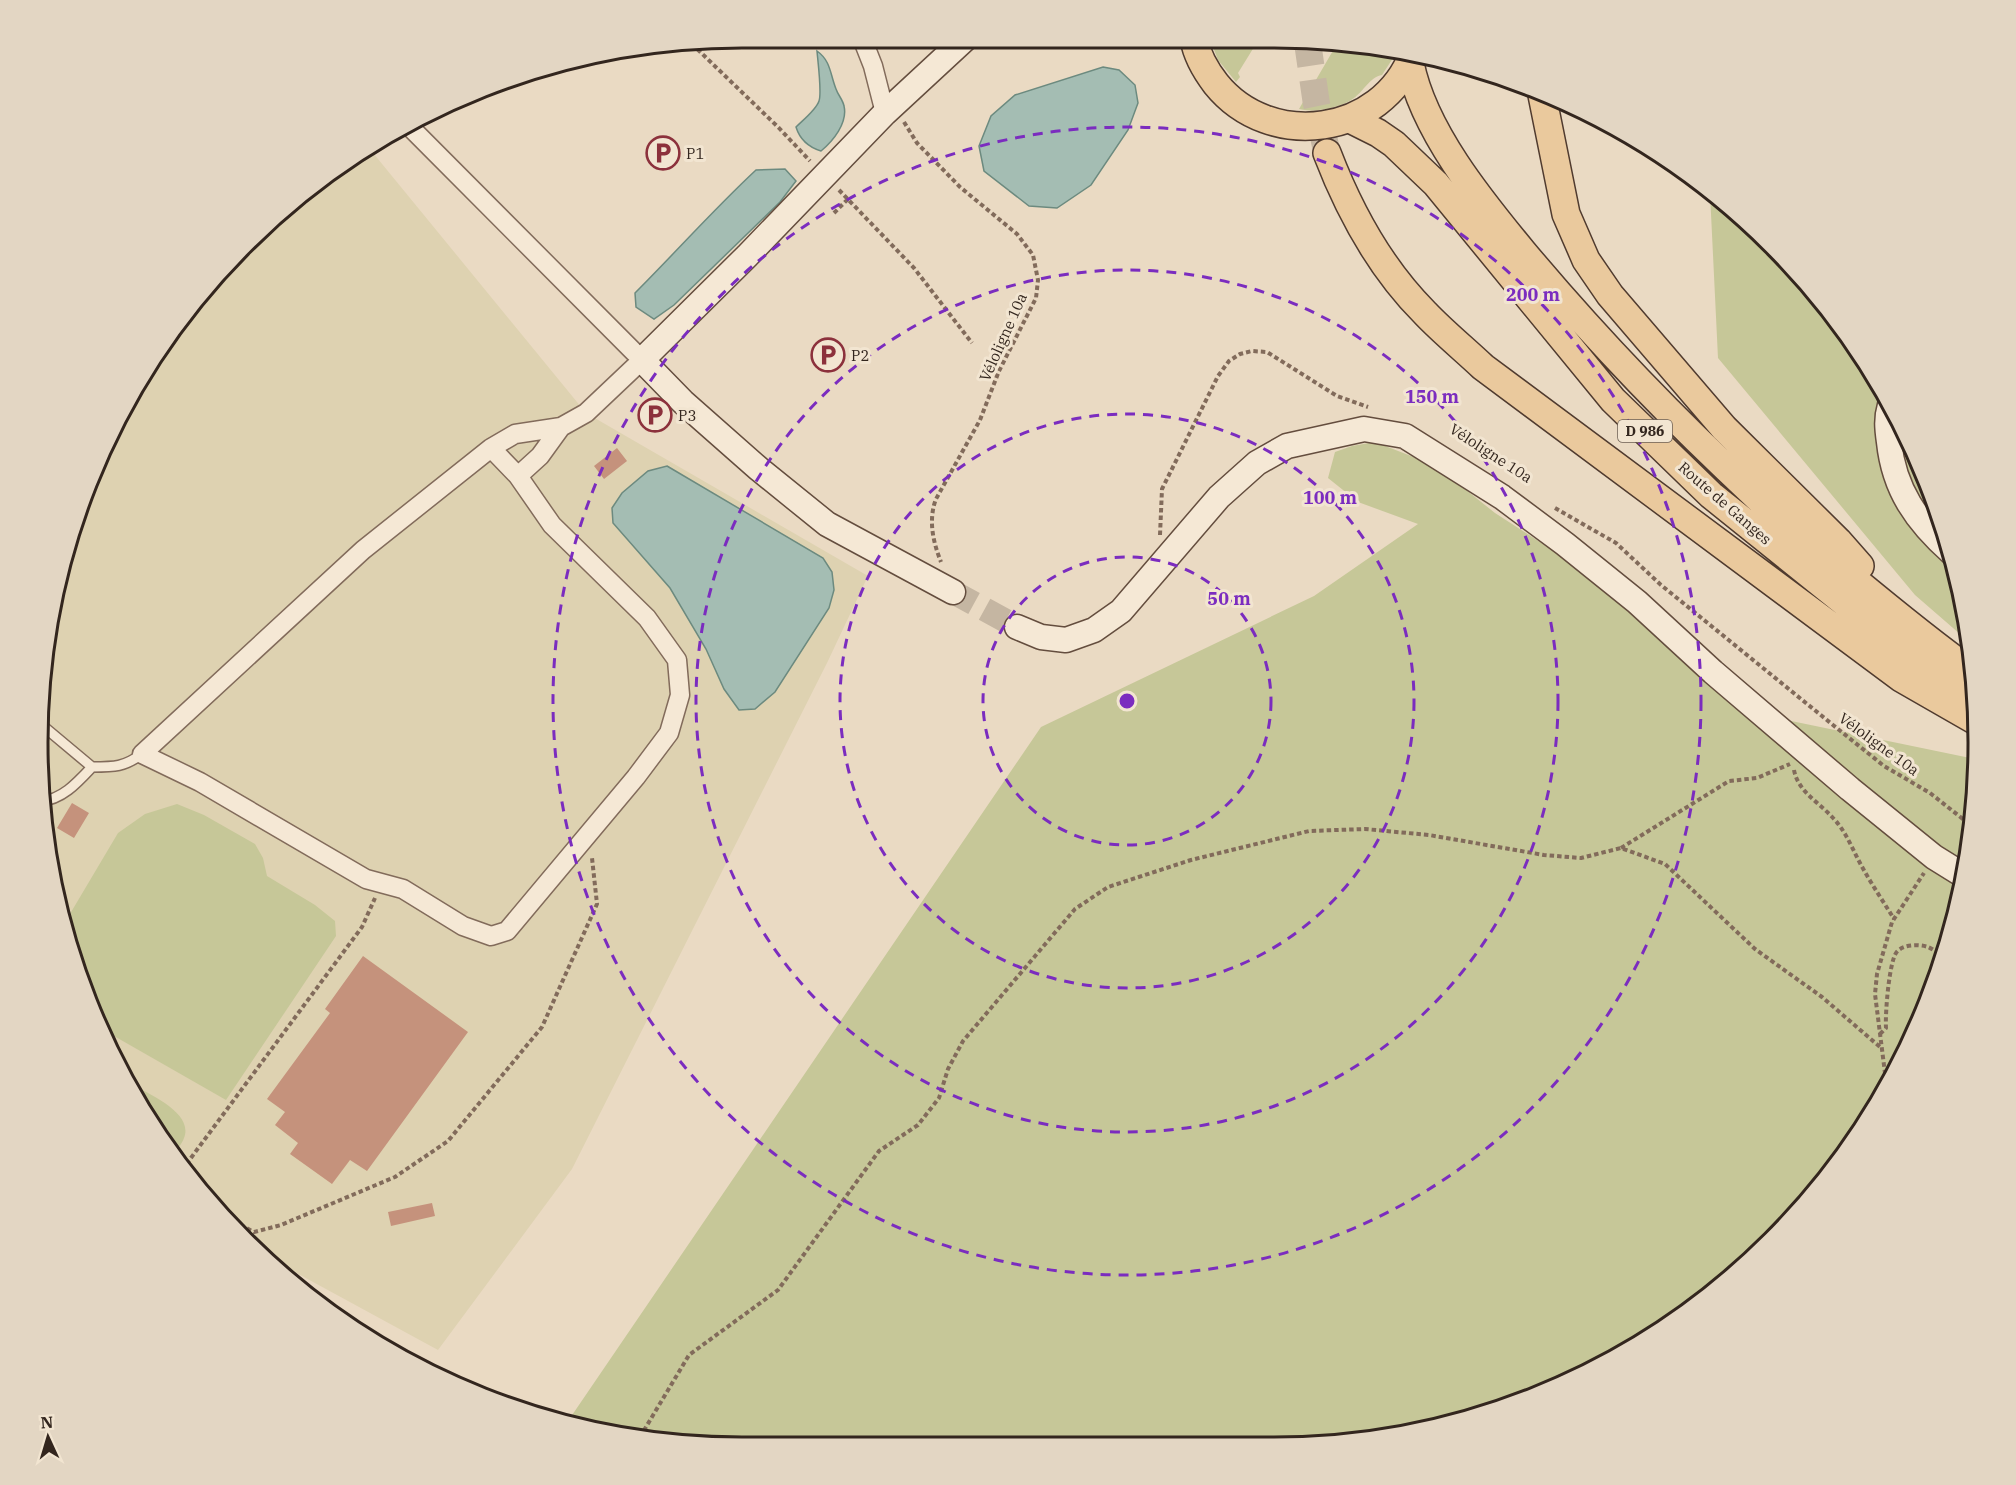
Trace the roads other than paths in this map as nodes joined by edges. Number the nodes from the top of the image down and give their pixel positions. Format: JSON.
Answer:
{"nodes":[{"id":1,"x":866,"y":48,"type":"edge"},
{"id":2,"x":955,"y":48,"type":"edge"},
{"id":3,"x":1196,"y":48,"type":"edge"},
{"id":4,"x":1410,"y":61,"type":"edge"},
{"id":5,"x":1411,"y":62,"type":"edge"},
{"id":6,"x":1544,"y":103,"type":"edge"},
{"id":7,"x":890,"y":109,"type":"junction"},
{"id":8,"x":1350,"y":119,"type":"junction"},
{"id":9,"x":414,"y":131,"type":"edge"},
{"id":10,"x":1327,"y":153,"type":"tunnel mouth"},
{"id":11,"x":642,"y":360,"type":"junction"},
{"id":12,"x":1887,"y":417,"type":"edge"},
{"id":13,"x":561,"y":427,"type":"junction"},
{"id":14,"x":491,"y":448,"type":"junction"},
{"id":15,"x":518,"y":476,"type":"junction"},
{"id":16,"x":1937,"y":538,"type":"edge"},
{"id":17,"x":953,"y":592,"type":"tunnel mouth"},
{"id":18,"x":1017,"y":627,"type":"tunnel mouth"},
{"id":19,"x":1920,"y":635,"type":"junction"},
{"id":20,"x":1964,"y":666,"type":"edge"},
{"id":21,"x":1967,"y":700,"type":"edge"},
{"id":22,"x":1967,"y":717,"type":"edge"},
{"id":23,"x":48,"y":730,"type":"edge"},
{"id":24,"x":142,"y":754,"type":"junction"},
{"id":25,"x":92,"y":767,"type":"junction"},
{"id":26,"x":50,"y":801,"type":"edge"},
{"id":27,"x":1956,"y":871,"type":"edge"}],
"edges":[{"from":1,"to":7,"type":"street"},
{"from":2,"to":7,"type":"street"},
{"from":3,"to":8,"type":"main road"},
{"from":4,"to":8,"type":"main road"},
{"from":5,"to":19,"type":"main road","name":"Route de Ganges","number":"D 986"},
{"from":6,"to":19,"type":"main road"},
{"from":7,"to":11,"type":"street"},
{"from":8,"to":21,"type":"main road","name":"Route de Ganges","number":"D 986"},
{"from":9,"to":11,"type":"street"},
{"from":10,"to":22,"type":"main road"},
{"from":11,"to":13,"type":"street"},
{"from":11,"to":17,"type":"street"},
{"from":12,"to":16,"type":"street"},
{"from":13,"to":14,"type":"street"},
{"from":13,"to":15,"type":"street"},
{"from":14,"to":15,"type":"street"},
{"from":14,"to":24,"type":"street"},
{"from":15,"to":24,"type":"street"},
{"from":18,"to":27,"type":"street"},
{"from":19,"to":20,"type":"main road","name":"Route de Ganges","number":"D 986"},
{"from":23,"to":25,"type":"lane"},
{"from":24,"to":25,"type":"lane"},
{"from":25,"to":26,"type":"lane"}]}
